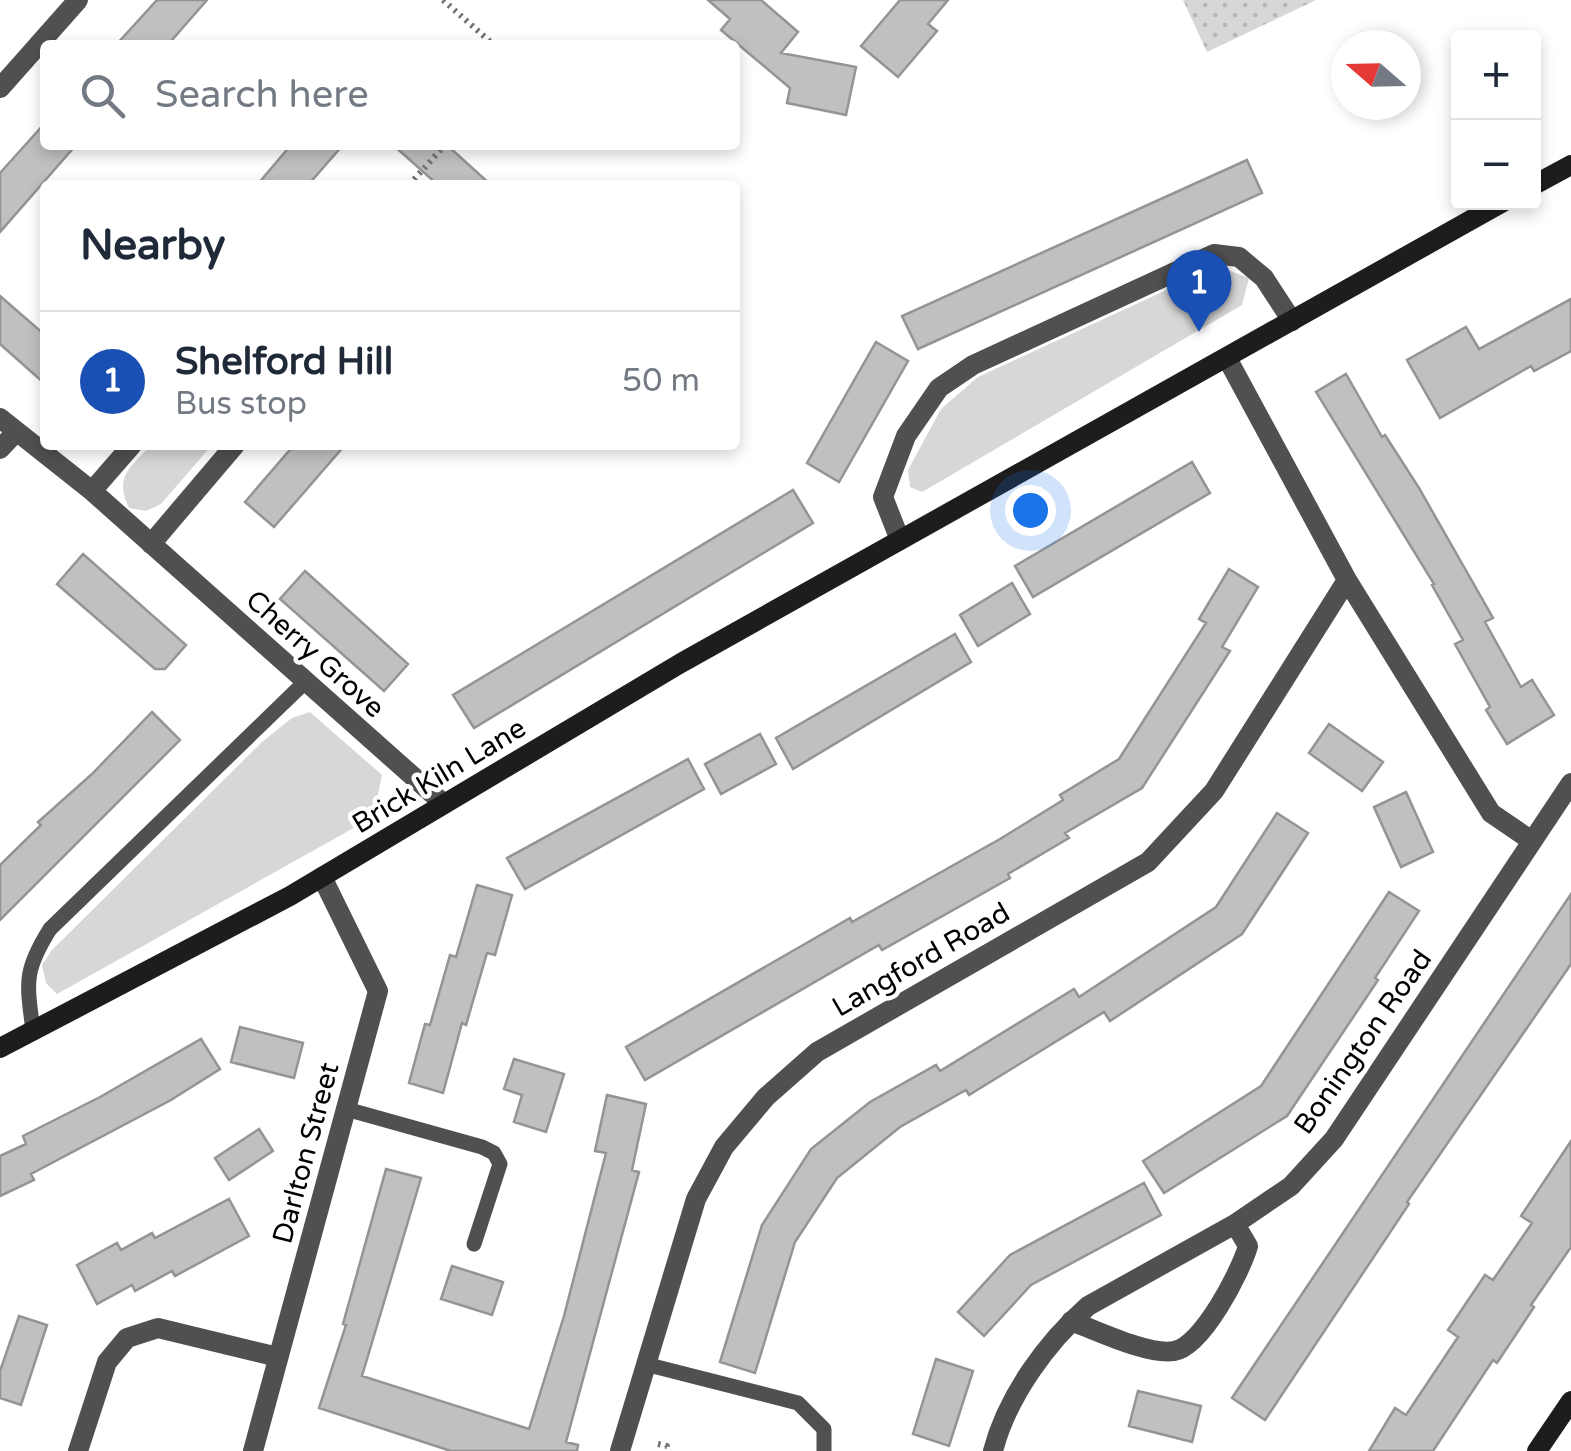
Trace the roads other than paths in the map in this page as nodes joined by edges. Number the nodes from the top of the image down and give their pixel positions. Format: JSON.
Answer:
{"nodes":[{"id":1,"x":78,"y":0,"type":"edge"},
{"id":2,"x":43,"y":40,"type":"edge"},
{"id":3,"x":40,"y":43,"type":"edge"},
{"id":4,"x":0,"y":88,"type":"edge"},
{"id":5,"x":1571,"y":165,"type":"edge"},
{"id":6,"x":1541,"y":182,"type":"edge"},
{"id":7,"x":1489,"y":210,"type":"edge"},
{"id":8,"x":1292,"y":320,"type":"junction"},
{"id":9,"x":1227,"y":358,"type":"junction"},
{"id":10,"x":8,"y":425,"type":"edge"},
{"id":11,"x":0,"y":448,"type":"edge"},
{"id":12,"x":128,"y":450,"type":"edge"},
{"id":13,"x":231,"y":450,"type":"edge"},
{"id":14,"x":92,"y":491,"type":"junction"},
{"id":15,"x":900,"y":540,"type":"junction"},
{"id":16,"x":151,"y":544,"type":"junction"},
{"id":17,"x":1347,"y":580,"type":"junction"},
{"id":18,"x":305,"y":682,"type":"junction"},
{"id":19,"x":1571,"y":783,"type":"edge"},
{"id":20,"x":444,"y":804,"type":"junction"},
{"id":21,"x":1532,"y":840,"type":"junction"},
{"id":22,"x":322,"y":878,"type":"junction"},
{"id":23,"x":33,"y":1031,"type":"junction"},
{"id":24,"x":0,"y":1048,"type":"edge"},
{"id":25,"x":346,"y":1110,"type":"junction"},
{"id":26,"x":1235,"y":1224,"type":"junction"},
{"id":27,"x":474,"y":1244,"type":"dead end"},
{"id":28,"x":1071,"y":1321,"type":"junction"},
{"id":29,"x":278,"y":1358,"type":"junction"},
{"id":30,"x":646,"y":1364,"type":"junction"},
{"id":31,"x":1571,"y":1401,"type":"edge"},
{"id":32,"x":78,"y":1451,"type":"edge"},
{"id":33,"x":253,"y":1451,"type":"edge"},
{"id":34,"x":620,"y":1451,"type":"edge"},
{"id":35,"x":824,"y":1451,"type":"edge"},
{"id":36,"x":993,"y":1451,"type":"edge"},
{"id":37,"x":1537,"y":1451,"type":"edge"}],
"edges":[{"from":1,"to":2,"type":"street"},
{"from":3,"to":4,"type":"street"},
{"from":5,"to":6,"type":"street"},
{"from":7,"to":8,"type":"street","name":"Brick Kiln Lane"},
{"from":8,"to":9,"type":"street","name":"Brick Kiln Lane"},
{"from":8,"to":15,"type":"street"},
{"from":9,"to":15,"type":"street","name":"Brick Kiln Lane"},
{"from":9,"to":17,"type":"street"},
{"from":10,"to":11,"type":"street"},
{"from":10,"to":14,"type":"street","name":"Cherry Grove"},
{"from":12,"to":14,"type":"street"},
{"from":13,"to":16,"type":"street"},
{"from":14,"to":16,"type":"street","name":"Cherry Grove"},
{"from":15,"to":20,"type":"street","name":"Brick Kiln Lane"},
{"from":16,"to":18,"type":"street","name":"Cherry Grove"},
{"from":17,"to":21,"type":"street"},
{"from":17,"to":30,"type":"street","name":"Langford Road"},
{"from":18,"to":20,"type":"street","name":"Cherry Grove"},
{"from":18,"to":23,"type":"lane"},
{"from":19,"to":21,"type":"street","name":"Bonington Road"},
{"from":20,"to":22,"type":"street","name":"Brick Kiln Lane"},
{"from":21,"to":26,"type":"street","name":"Bonington Road"},
{"from":22,"to":23,"type":"street","name":"Brick Kiln Lane"},
{"from":22,"to":25,"type":"street","name":"Darlton Street"},
{"from":23,"to":24,"type":"street","name":"Brick Kiln Lane"},
{"from":25,"to":27,"type":"lane"},
{"from":25,"to":29,"type":"street","name":"Darlton Street"},
{"from":26,"to":28,"type":"street","name":"Bonington Road"},
{"from":26,"to":28,"type":"street"},
{"from":28,"to":36,"type":"street","name":"Bonington Road"},
{"from":29,"to":32,"type":"street"},
{"from":29,"to":33,"type":"street","name":"Darlton Street"},
{"from":30,"to":34,"type":"street","name":"Langford Road"},
{"from":30,"to":35,"type":"lane"},
{"from":31,"to":37,"type":"street"}]}
